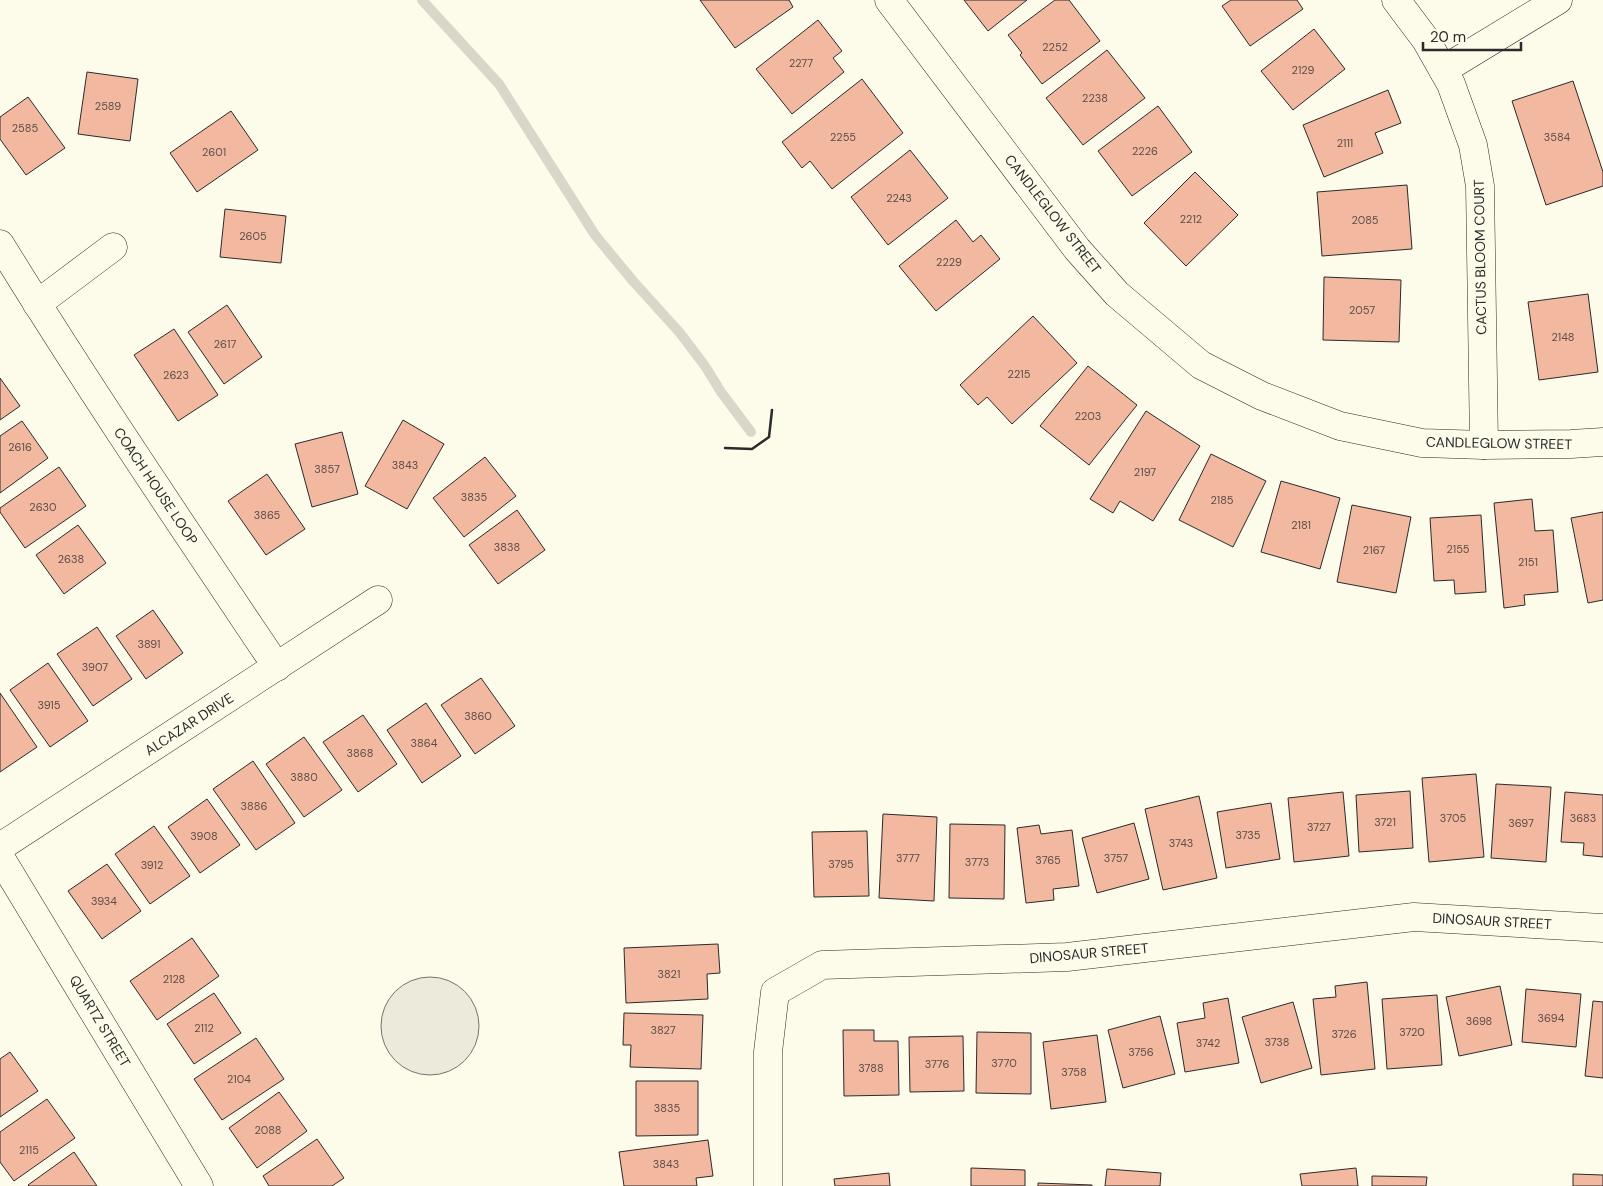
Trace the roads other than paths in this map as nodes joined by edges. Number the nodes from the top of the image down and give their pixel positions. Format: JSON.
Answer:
{"nodes":[{"id":1,"x":890,"y":0,"type":"edge"},
{"id":2,"x":1396,"y":0,"type":"edge"},
{"id":3,"x":1558,"y":0,"type":"edge"},
{"id":4,"x":1443,"y":70,"type":"junction"},
{"id":5,"x":0,"y":244,"type":"edge"},
{"id":6,"x":113,"y":248,"type":"dead end"},
{"id":7,"x":37,"y":304,"type":"junction"},
{"id":8,"x":1603,"y":442,"type":"edge"},
{"id":9,"x":1484,"y":445,"type":"junction"},
{"id":10,"x":378,"y":600,"type":"dead end"},
{"id":11,"x":276,"y":667,"type":"junction"},
{"id":12,"x":0,"y":847,"type":"edge"},
{"id":13,"x":0,"y":856,"type":"edge"},
{"id":14,"x":1603,"y":928,"type":"edge"},
{"id":15,"x":199,"y":1186,"type":"edge"},
{"id":16,"x":768,"y":1186,"type":"edge"}],
"edges":[{"from":1,"to":9,"type":"street","name":"CANDLEGLOW STREET"},
{"from":2,"to":4,"type":"street","name":"CACTUS BLOOM COURT"},
{"from":3,"to":4,"type":"street"},
{"from":4,"to":9,"type":"street","name":"CACTUS BLOOM COURT"},
{"from":5,"to":7,"type":"street","name":"COACH HOUSE LOOP"},
{"from":6,"to":7,"type":"street"},
{"from":7,"to":11,"type":"street","name":"COACH HOUSE LOOP"},
{"from":8,"to":9,"type":"street","name":"CANDLEGLOW STREET"},
{"from":10,"to":11,"type":"street","name":"ALCAZAR DRIVE"},
{"from":11,"to":12,"type":"street","name":"ALCAZAR DRIVE"},
{"from":13,"to":15,"type":"street","name":"QUARTZ STREET"},
{"from":14,"to":16,"type":"street","name":"DINOSAUR STREET"}]}
